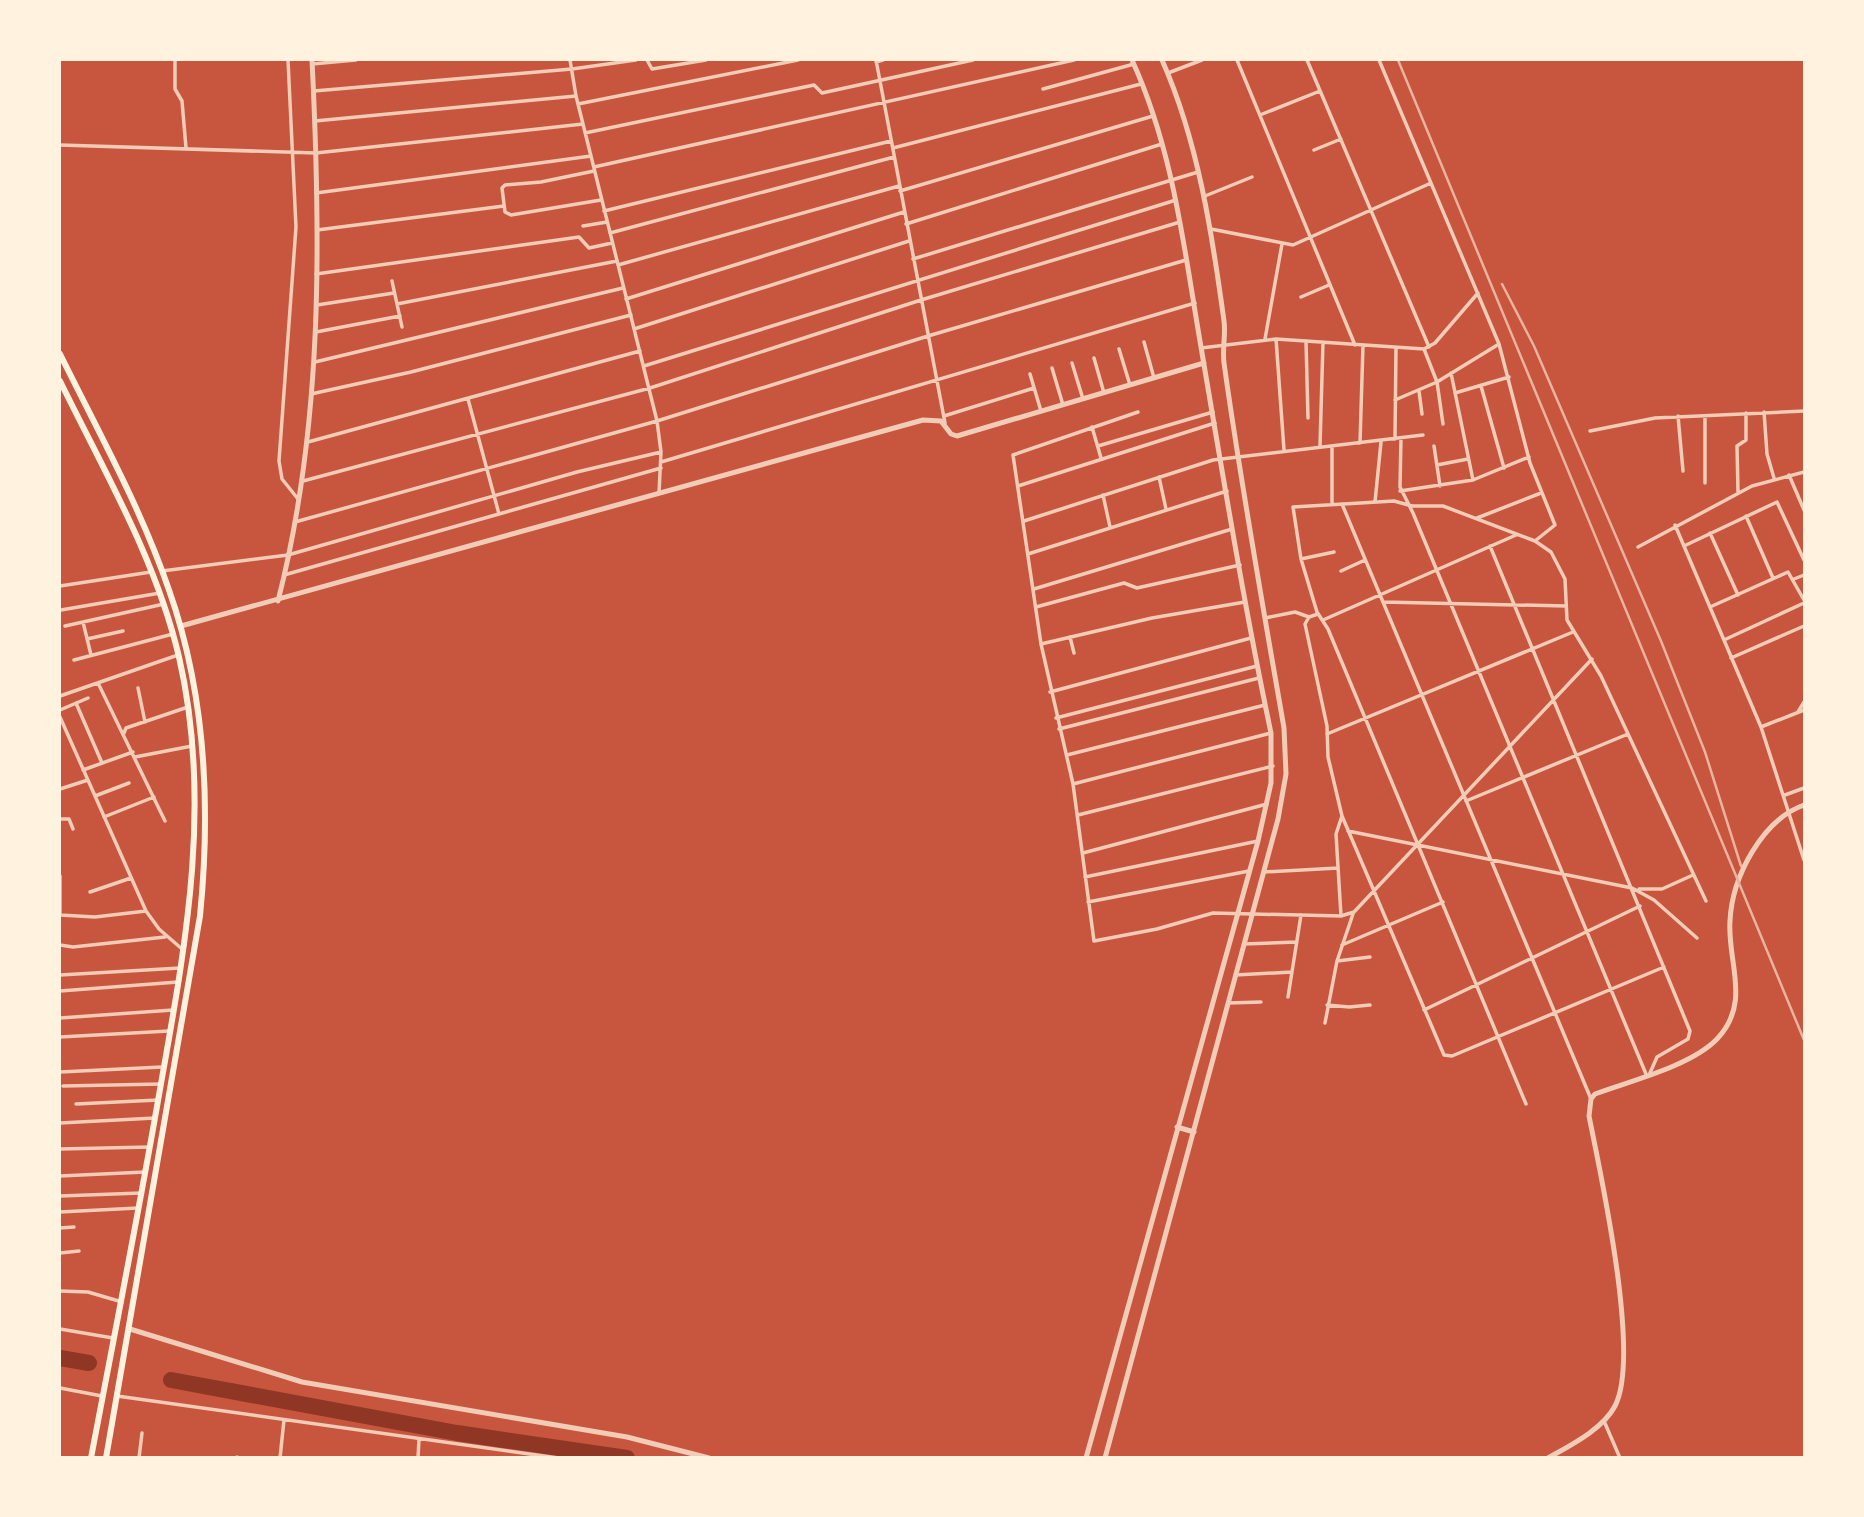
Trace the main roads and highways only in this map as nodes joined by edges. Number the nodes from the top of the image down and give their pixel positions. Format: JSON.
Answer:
{"nodes":[{"id":1,"x":60,"y":354,"type":"edge"},
{"id":2,"x":60,"y":381,"type":"edge"},
{"id":3,"x":91,"y":1458,"type":"edge"},
{"id":4,"x":106,"y":1458,"type":"edge"}],
"edges":[{"from":1,"to":4,"type":"highway"},
{"from":2,"to":3,"type":"highway"}]}
